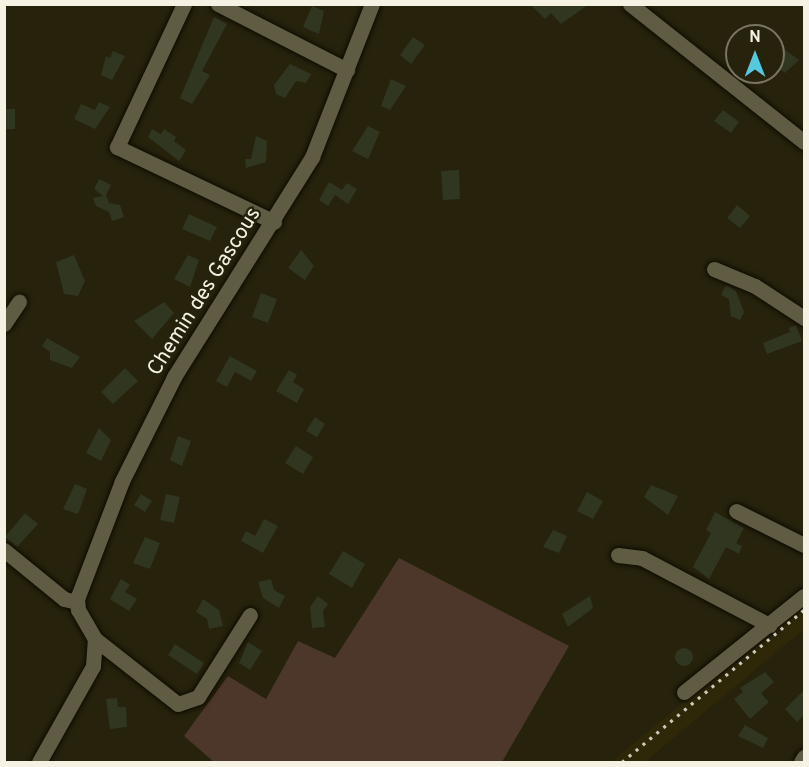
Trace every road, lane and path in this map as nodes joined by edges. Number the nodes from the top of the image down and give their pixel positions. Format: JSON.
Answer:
{"nodes":[{"id":1,"x":184,"y":4,"type":"edge"},
{"id":2,"x":218,"y":4,"type":"edge"},
{"id":3,"x":372,"y":4,"type":"edge"},
{"id":4,"x":630,"y":4,"type":"edge"},
{"id":5,"x":347,"y":70,"type":"junction"},
{"id":6,"x":804,"y":142,"type":"edge"},
{"id":7,"x":274,"y":222,"type":"junction"},
{"id":8,"x":714,"y":269,"type":"dead end"},
{"id":9,"x":19,"y":302,"type":"dead end"},
{"id":10,"x":804,"y":318,"type":"edge"},
{"id":11,"x":4,"y":324,"type":"edge"},
{"id":12,"x":736,"y":511,"type":"dead end"},
{"id":13,"x":804,"y":545,"type":"edge"},
{"id":14,"x":4,"y":550,"type":"edge"},
{"id":15,"x":618,"y":555,"type":"dead end"},
{"id":16,"x":804,"y":596,"type":"edge"},
{"id":17,"x":77,"y":602,"type":"junction"},
{"id":18,"x":250,"y":615,"type":"dead end"},
{"id":19,"x":769,"y":625,"type":"junction"},
{"id":20,"x":95,"y":639,"type":"junction"},
{"id":21,"x":684,"y":692,"type":"dead end"},
{"id":22,"x":804,"y":757,"type":"edge"},
{"id":23,"x":39,"y":762,"type":"edge"},
{"id":24,"x":801,"y":762,"type":"edge"}],
"edges":[{"from":1,"to":7,"type":"street"},
{"from":2,"to":5,"type":"street"},
{"from":3,"to":5,"type":"street","name":"Chemin des Gascous"},
{"from":4,"to":6,"type":"street"},
{"from":5,"to":7,"type":"street","name":"Chemin des Gascous"},
{"from":7,"to":17,"type":"street","name":"Chemin des Gascous"},
{"from":8,"to":10,"type":"street"},
{"from":9,"to":11,"type":"street"},
{"from":12,"to":13,"type":"street"},
{"from":14,"to":17,"type":"street"},
{"from":15,"to":19,"type":"street"},
{"from":16,"to":19,"type":"street"},
{"from":17,"to":20,"type":"street"},
{"from":18,"to":20,"type":"street"},
{"from":19,"to":21,"type":"street"},
{"from":20,"to":23,"type":"street"},
{"from":22,"to":24,"type":"street"}]}
